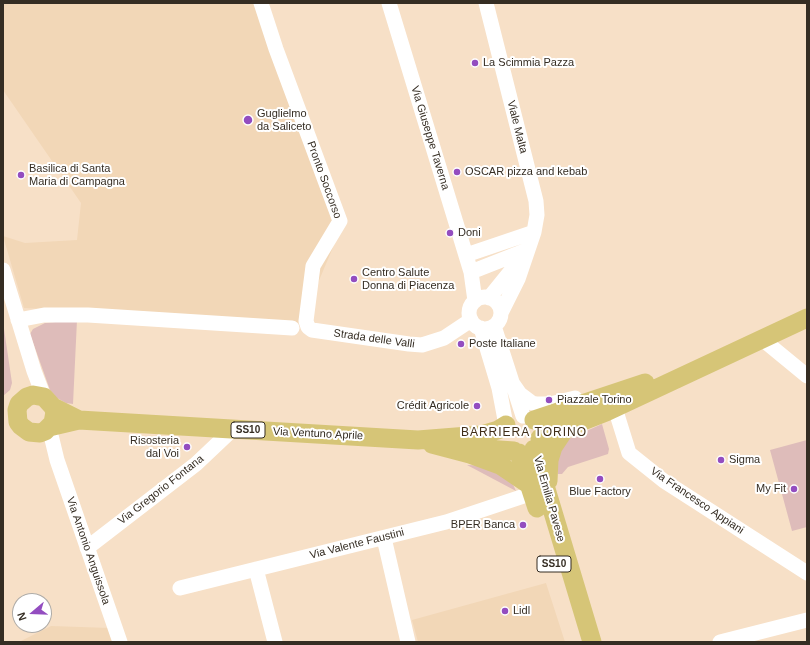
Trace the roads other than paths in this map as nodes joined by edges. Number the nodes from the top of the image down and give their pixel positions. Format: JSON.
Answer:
{"nodes":[{"id":1,"x":261,"y":3,"type":"edge"},
{"id":2,"x":389,"y":3,"type":"edge"},
{"id":3,"x":486,"y":3,"type":"edge"},
{"id":4,"x":534,"y":232,"type":"junction"},
{"id":5,"x":527,"y":250,"type":"junction"},
{"id":6,"x":466,"y":255,"type":"junction"},
{"id":7,"x":3,"y":270,"type":"edge"},
{"id":8,"x":471,"y":272,"type":"junction"},
{"id":9,"x":482,"y":299,"type":"junction"},
{"id":10,"x":807,"y":318,"type":"edge"},
{"id":11,"x":18,"y":320,"type":"junction"},
{"id":12,"x":487,"y":322,"type":"junction"},
{"id":13,"x":292,"y":328,"type":"dead end"},
{"id":14,"x":312,"y":330,"type":"joint"},
{"id":15,"x":762,"y":339,"type":"junction"},
{"id":16,"x":696,"y":369,"type":"junction"},
{"id":17,"x":807,"y":376,"type":"edge"},
{"id":18,"x":513,"y":384,"type":"junction"},
{"id":19,"x":636,"y":385,"type":"junction"},
{"id":20,"x":24,"y":408,"type":"edge"},
{"id":21,"x":615,"y":408,"type":"junction"},
{"id":22,"x":529,"y":418,"type":"junction"},
{"id":23,"x":79,"y":420,"type":"junction"},
{"id":24,"x":506,"y":425,"type":"junction"},
{"id":25,"x":233,"y":429,"type":"junction"},
{"id":26,"x":565,"y":429,"type":"junction"},
{"id":27,"x":42,"y":430,"type":"junction"},
{"id":28,"x":418,"y":440,"type":"junction"},
{"id":29,"x":444,"y":447,"type":"junction"},
{"id":30,"x":527,"y":448,"type":"junction"},
{"id":31,"x":537,"y":492,"type":"junction"},
{"id":32,"x":384,"y":538,"type":"junction"},
{"id":33,"x":87,"y":548,"type":"junction"},
{"id":34,"x":256,"y":569,"type":"junction"},
{"id":35,"x":807,"y":573,"type":"edge"},
{"id":36,"x":180,"y":588,"type":"dead end"},
{"id":37,"x":807,"y":620,"type":"edge"},
{"id":38,"x":120,"y":642,"type":"edge"},
{"id":39,"x":275,"y":642,"type":"edge"},
{"id":40,"x":408,"y":642,"type":"edge"},
{"id":41,"x":578,"y":642,"type":"edge"},
{"id":42,"x":592,"y":642,"type":"edge"},
{"id":43,"x":720,"y":642,"type":"edge"}],
"edges":[{"from":1,"to":14,"type":"street","name":"Pronto Soccorso"},
{"from":2,"to":6,"type":"street","name":"Via Giuseppe Taverna"},
{"from":3,"to":4,"type":"street","name":"Viale Malta"},
{"from":4,"to":5,"type":"street","name":"Viale Malta"},
{"from":4,"to":6,"type":"street"},
{"from":5,"to":8,"type":"street"},
{"from":5,"to":9,"type":"street","name":"Viale Malta"},
{"from":5,"to":12,"type":"street","name":"Viale Malta"},
{"from":6,"to":8,"type":"street","name":"Via Giuseppe Taverna"},
{"from":7,"to":11,"type":"street"},
{"from":8,"to":9,"type":"street","name":"Via Giuseppe Taverna"},
{"from":9,"to":12,"type":"street","name":"Via Giuseppe Taverna"},
{"from":9,"to":12,"type":"street"},
{"from":10,"to":15,"type":"main road"},
{"from":11,"to":13,"type":"street"},
{"from":11,"to":20,"type":"street"},
{"from":12,"to":14,"type":"street","name":"Strada delle Valli"},
{"from":12,"to":18,"type":"street"},
{"from":12,"to":24,"type":"street"},
{"from":15,"to":16,"type":"main road"},
{"from":15,"to":17,"type":"street"},
{"from":16,"to":19,"type":"main road"},
{"from":16,"to":21,"type":"main road"},
{"from":18,"to":19,"type":"street"},
{"from":18,"to":22,"type":"street"},
{"from":19,"to":22,"type":"main road"},
{"from":20,"to":23,"type":"main road","name":"Via Ventuno Aprile","number":"SS10"},
{"from":20,"to":27,"type":"main road"},
{"from":20,"to":27,"type":"main road"},
{"from":21,"to":26,"type":"main road"},
{"from":21,"to":35,"type":"street","name":"Via Francesco Appiani"},
{"from":22,"to":24,"type":"main road","number":"SS10"},
{"from":22,"to":30,"type":"main road","number":"SS10"},
{"from":23,"to":25,"type":"main road","name":"Via Ventuno Aprile","number":"SS10"},
{"from":23,"to":27,"type":"main road","name":"Via Ventuno Aprile","number":"SS10"},
{"from":24,"to":28,"type":"main road","name":"Via Ventuno Aprile","number":"SS10"},
{"from":24,"to":30,"type":"main road","number":"SS10"},
{"from":25,"to":28,"type":"main road","name":"Via Ventuno Aprile","number":"SS10"},
{"from":25,"to":33,"type":"street","name":"Via Gregorio Fontana"},
{"from":26,"to":30,"type":"main road"},
{"from":26,"to":31,"type":"main road"},
{"from":27,"to":33,"type":"street","name":"Via Antonio Anguissola"},
{"from":28,"to":29,"type":"main road","number":"SS10"},
{"from":29,"to":30,"type":"main road","number":"SS10"},
{"from":29,"to":31,"type":"main road","number":"SS10"},
{"from":30,"to":31,"type":"main road","name":"Via Emilia Pavese","number":"SS10"},
{"from":31,"to":32,"type":"street","name":"Via Valente Faustini"},
{"from":31,"to":41,"type":"main road","name":"Via Emilia Pavese","number":"SS10"},
{"from":31,"to":42,"type":"main road","name":"Via Emilia Pavese","number":"SS10"},
{"from":32,"to":34,"type":"street","name":"Via Valente Faustini"},
{"from":32,"to":40,"type":"street"},
{"from":33,"to":38,"type":"street","name":"Via Antonio Anguissola"},
{"from":34,"to":36,"type":"street","name":"Via Valente Faustini"},
{"from":34,"to":39,"type":"street"},
{"from":37,"to":43,"type":"street"}]}
